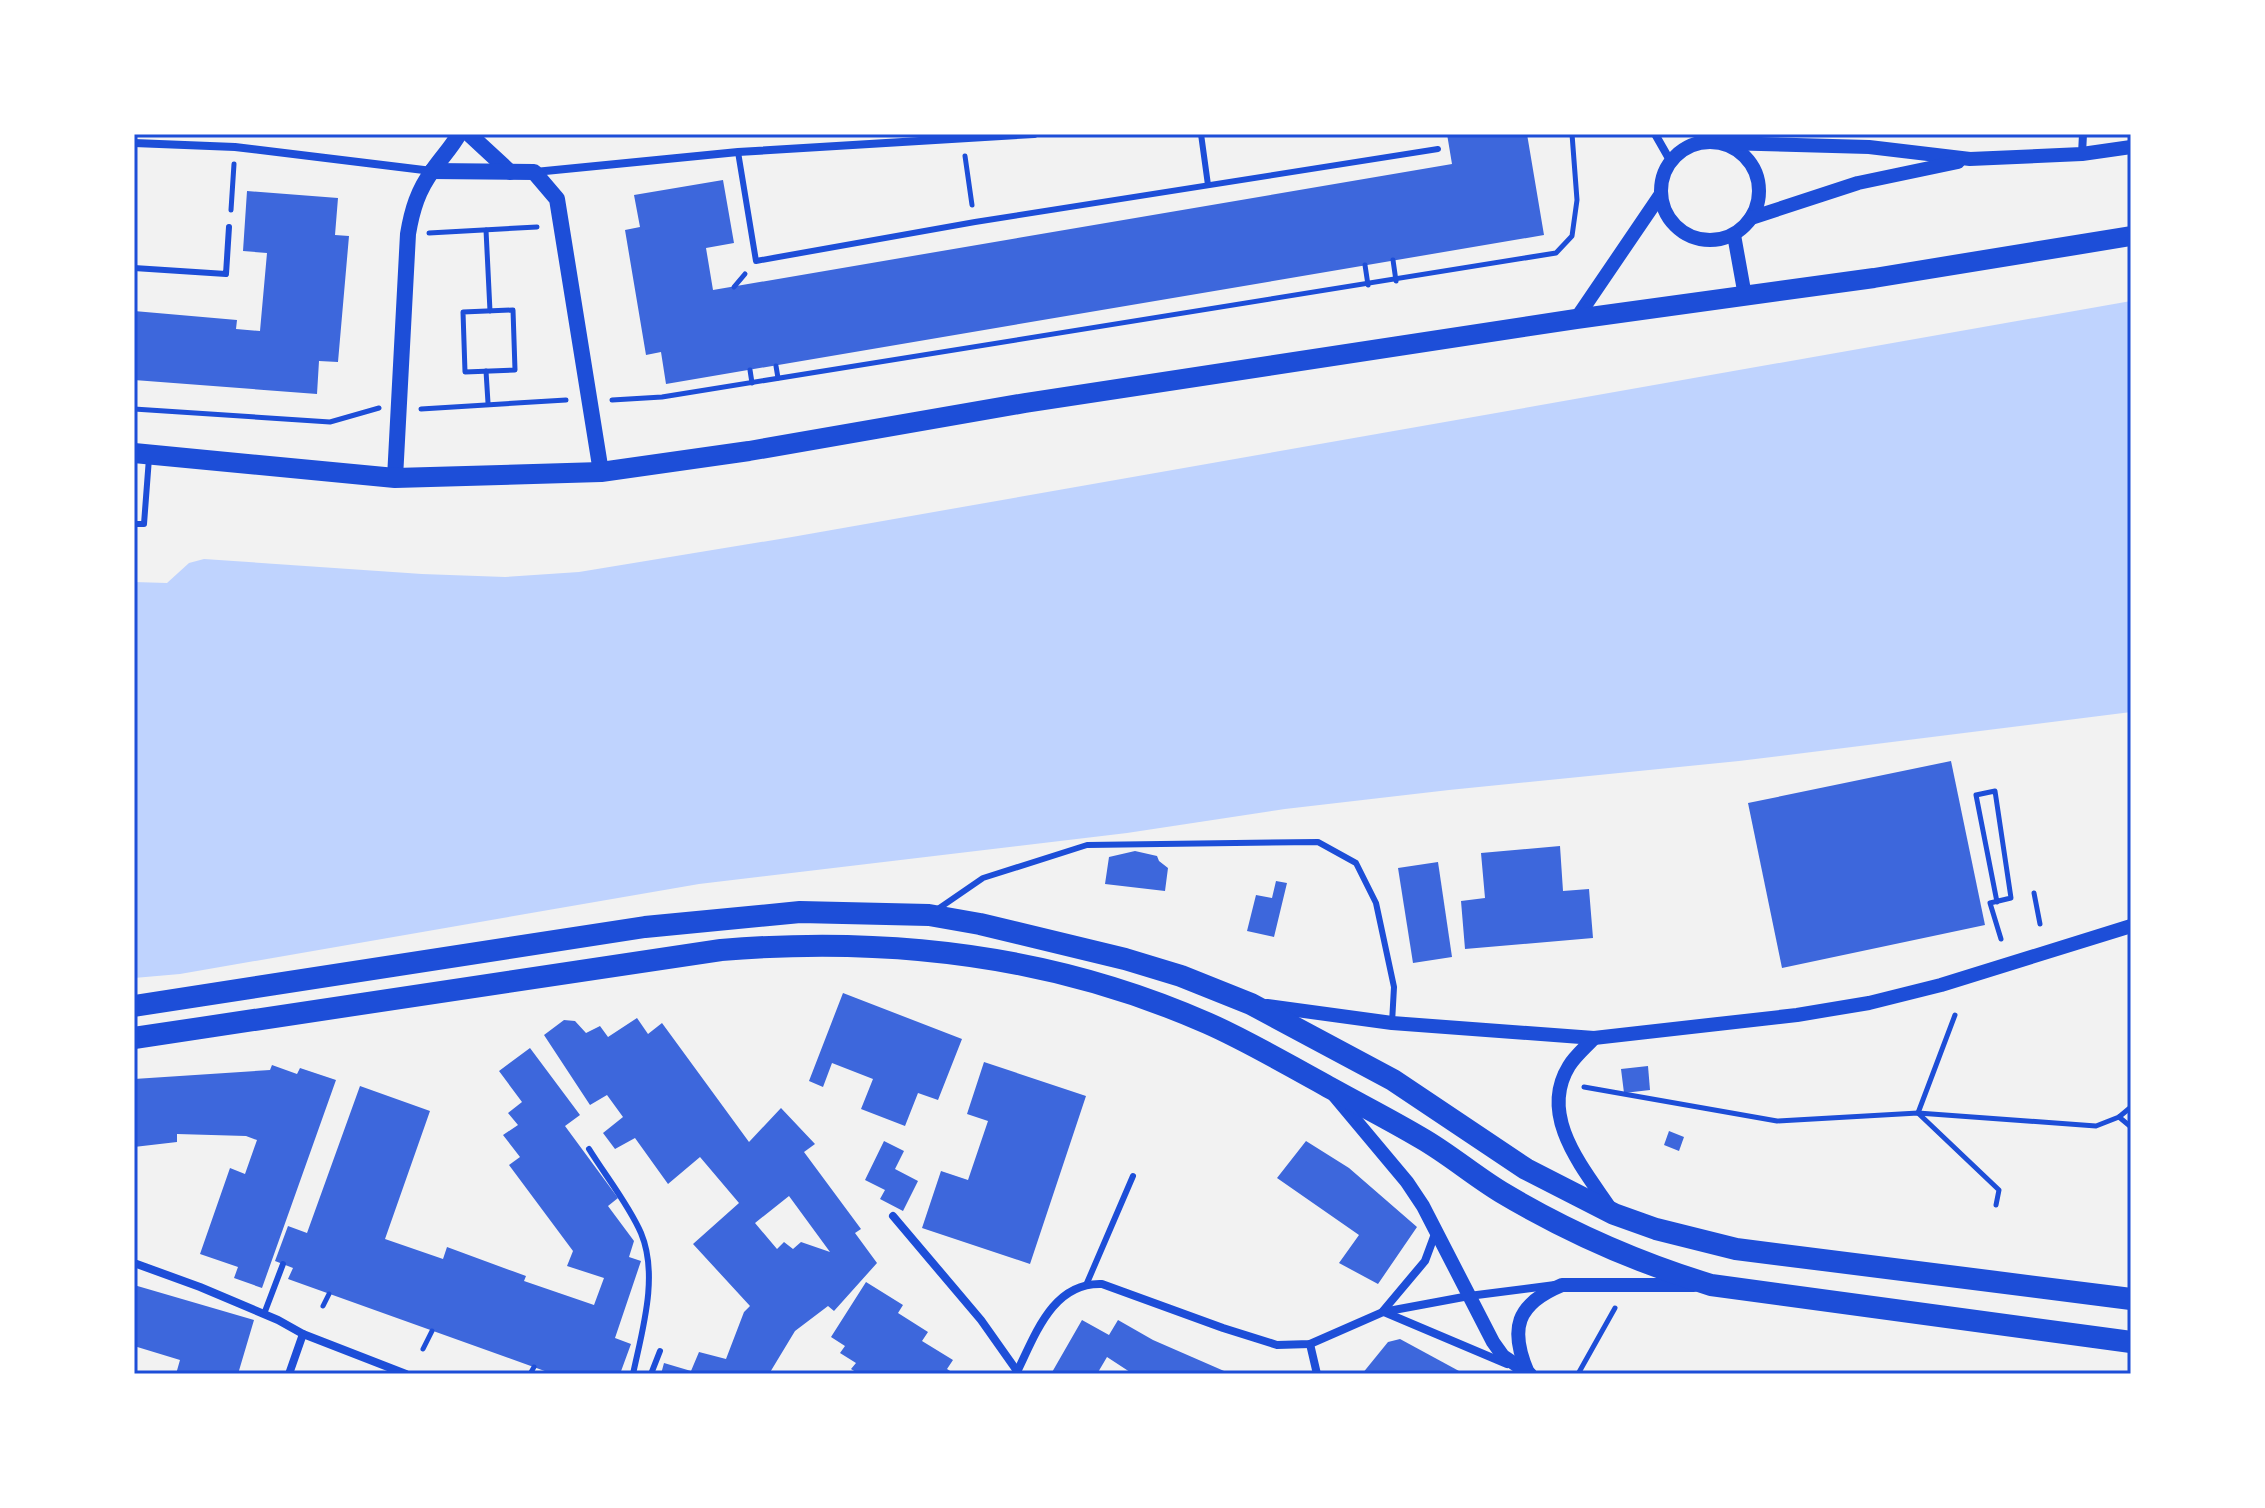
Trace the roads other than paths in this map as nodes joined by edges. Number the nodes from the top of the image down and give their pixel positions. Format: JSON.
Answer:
{"nodes":[{"id":1,"x":459,"y":134,"type":"edge"},
{"id":2,"x":469,"y":134,"type":"edge"},
{"id":3,"x":1034,"y":134,"type":"edge"},
{"id":4,"x":1201,"y":134,"type":"edge"},
{"id":5,"x":1655,"y":134,"type":"edge"},
{"id":6,"x":2083,"y":134,"type":"edge"},
{"id":7,"x":963,"y":135,"type":"edge"},
{"id":8,"x":134,"y":143,"type":"edge"},
{"id":9,"x":1722,"y":143,"type":"junction"},
{"id":10,"x":2131,"y":147,"type":"edge"},
{"id":11,"x":1438,"y":149,"type":"dead end"},
{"id":12,"x":738,"y":152,"type":"junction"},
{"id":13,"x":2082,"y":154,"type":"junction"},
{"id":14,"x":1970,"y":159,"type":"junction"},
{"id":15,"x":1671,"y":162,"type":"junction"},
{"id":16,"x":432,"y":171,"type":"junction"},
{"id":17,"x":510,"y":172,"type":"junction"},
{"id":18,"x":534,"y":172,"type":"junction"},
{"id":19,"x":1208,"y":185,"type":"junction"},
{"id":20,"x":1661,"y":194,"type":"junction"},
{"id":21,"x":1751,"y":218,"type":"junction"},
{"id":22,"x":229,"y":227,"type":"road end"},
{"id":23,"x":1734,"y":235,"type":"junction"},
{"id":24,"x":2131,"y":236,"type":"edge"},
{"id":25,"x":134,"y":268,"type":"edge"},
{"id":26,"x":1745,"y":296,"type":"junction"},
{"id":27,"x":1576,"y":319,"type":"junction"},
{"id":28,"x":142,"y":454,"type":"edge"},
{"id":29,"x":601,"y":472,"type":"junction"},
{"id":30,"x":395,"y":478,"type":"junction"},
{"id":31,"x":134,"y":524,"type":"edge"},
{"id":32,"x":929,"y":915,"type":"junction"},
{"id":33,"x":2131,"y":926,"type":"edge"},
{"id":34,"x":1251,"y":1004,"type":"junction"},
{"id":35,"x":134,"y":1006,"type":"edge"},
{"id":36,"x":1392,"y":1023,"type":"junction"},
{"id":37,"x":134,"y":1038,"type":"edge"},
{"id":38,"x":1594,"y":1038,"type":"junction"},
{"id":39,"x":1325,"y":1085,"type":"junction"},
{"id":40,"x":589,"y":1149,"type":"dead end"},
{"id":41,"x":1133,"y":1176,"type":"dead end"},
{"id":42,"x":1614,"y":1214,"type":"junction"},
{"id":43,"x":893,"y":1216,"type":"dead end"},
{"id":44,"x":1435,"y":1230,"type":"junction"},
{"id":45,"x":134,"y":1263,"type":"edge"},
{"id":46,"x":283,"y":1264,"type":"dead end"},
{"id":47,"x":1087,"y":1283,"type":"junction"},
{"id":48,"x":1562,"y":1285,"type":"junction"},
{"id":49,"x":1711,"y":1285,"type":"junction"},
{"id":50,"x":1469,"y":1296,"type":"junction"},
{"id":51,"x":2131,"y":1299,"type":"edge"},
{"id":52,"x":1383,"y":1312,"type":"junction"},
{"id":53,"x":264,"y":1314,"type":"junction"},
{"id":54,"x":303,"y":1334,"type":"junction"},
{"id":55,"x":2131,"y":1342,"type":"edge"},
{"id":56,"x":1310,"y":1344,"type":"junction"},
{"id":57,"x":660,"y":1351,"type":"dead end"},
{"id":58,"x":1017,"y":1372,"type":"edge"},
{"id":59,"x":289,"y":1374,"type":"edge"},
{"id":60,"x":406,"y":1374,"type":"edge"},
{"id":61,"x":633,"y":1374,"type":"edge"},
{"id":62,"x":651,"y":1374,"type":"edge"},
{"id":63,"x":1317,"y":1374,"type":"edge"},
{"id":64,"x":1529,"y":1374,"type":"edge"}],
"edges":[{"from":1,"to":16,"type":"main road"},
{"from":2,"to":17,"type":"main road"},
{"from":3,"to":7,"type":"street"},
{"from":4,"to":19,"type":"lane"},
{"from":5,"to":15,"type":"street"},
{"from":6,"to":13,"type":"street"},
{"from":7,"to":12,"type":"street"},
{"from":8,"to":16,"type":"street"},
{"from":9,"to":14,"type":"street"},
{"from":9,"to":15,"type":"street"},
{"from":9,"to":21,"type":"street"},
{"from":10,"to":13,"type":"street"},
{"from":11,"to":19,"type":"lane"},
{"from":12,"to":18,"type":"street"},
{"from":12,"to":19,"type":"lane"},
{"from":13,"to":14,"type":"street"},
{"from":14,"to":21,"type":"street"},
{"from":15,"to":20,"type":"street"},
{"from":16,"to":17,"type":"main road"},
{"from":16,"to":30,"type":"main road"},
{"from":17,"to":18,"type":"main road"},
{"from":18,"to":29,"type":"main road"},
{"from":20,"to":23,"type":"street"},
{"from":20,"to":27,"type":"street"},
{"from":21,"to":23,"type":"street"},
{"from":22,"to":25,"type":"lane"},
{"from":23,"to":26,"type":"street"},
{"from":24,"to":26,"type":"main road"},
{"from":26,"to":27,"type":"main road"},
{"from":27,"to":29,"type":"main road"},
{"from":28,"to":30,"type":"main road"},
{"from":28,"to":31,"type":"lane"},
{"from":29,"to":30,"type":"main road"},
{"from":32,"to":34,"type":"highway"},
{"from":32,"to":35,"type":"highway"},
{"from":32,"to":36,"type":"lane"},
{"from":33,"to":38,"type":"street"},
{"from":34,"to":36,"type":"street"},
{"from":34,"to":42,"type":"highway"},
{"from":36,"to":38,"type":"street"},
{"from":37,"to":39,"type":"highway"},
{"from":38,"to":42,"type":"street"},
{"from":39,"to":44,"type":"street"},
{"from":39,"to":49,"type":"highway"},
{"from":40,"to":61,"type":"lane"},
{"from":41,"to":47,"type":"lane"},
{"from":42,"to":51,"type":"highway"},
{"from":43,"to":58,"type":"street"},
{"from":44,"to":50,"type":"street"},
{"from":44,"to":52,"type":"street"},
{"from":45,"to":53,"type":"street"},
{"from":46,"to":53,"type":"lane"},
{"from":47,"to":56,"type":"street"},
{"from":47,"to":58,"type":"street"},
{"from":48,"to":49,"type":"street"},
{"from":48,"to":50,"type":"street"},
{"from":48,"to":64,"type":"street"},
{"from":49,"to":55,"type":"highway"},
{"from":50,"to":52,"type":"street"},
{"from":50,"to":64,"type":"street"},
{"from":52,"to":56,"type":"street"},
{"from":52,"to":64,"type":"street"},
{"from":53,"to":54,"type":"street"},
{"from":54,"to":59,"type":"street"},
{"from":54,"to":60,"type":"street"},
{"from":56,"to":63,"type":"street"},
{"from":57,"to":62,"type":"lane"}]}
